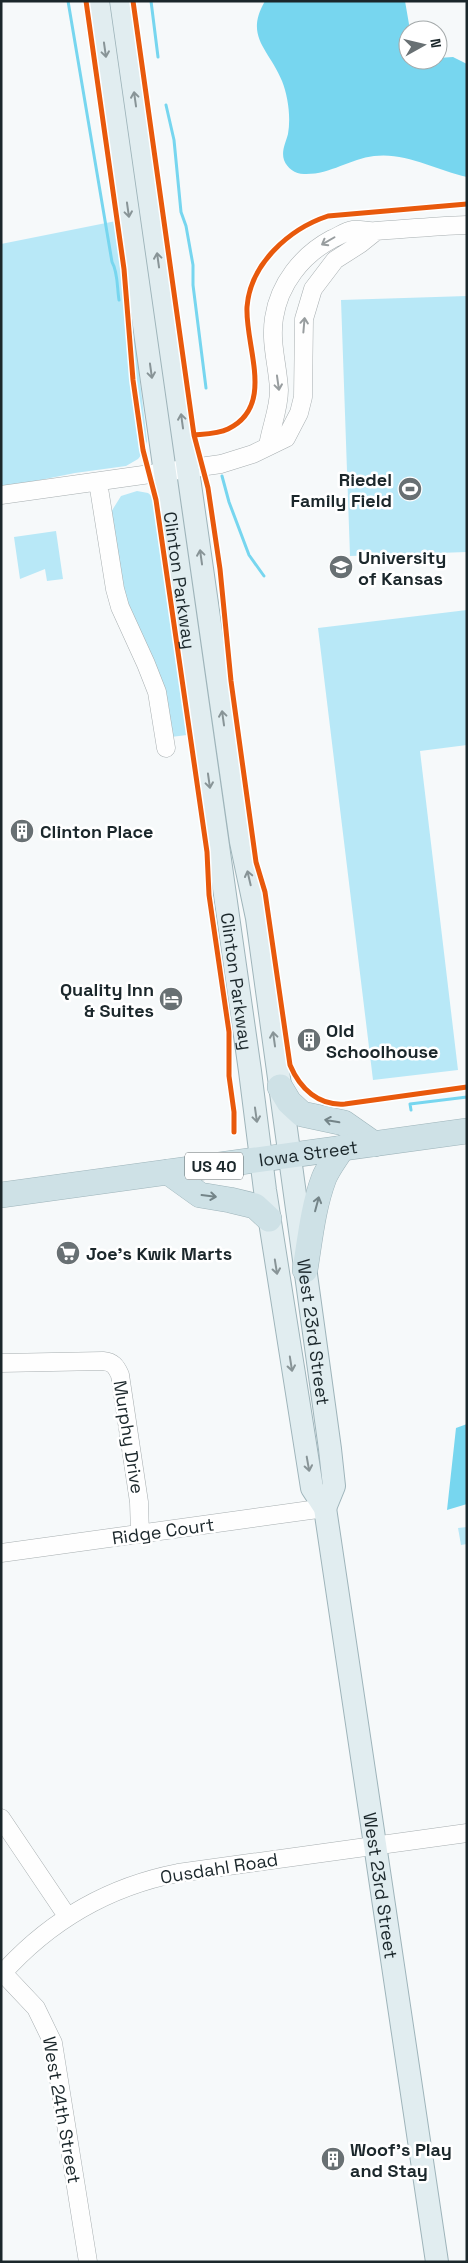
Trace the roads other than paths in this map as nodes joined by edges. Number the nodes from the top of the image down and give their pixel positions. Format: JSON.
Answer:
{"nodes":[{"id":1,"x":98,"y":1,"type":"edge"},
{"id":2,"x":120,"y":1,"type":"edge"},
{"id":3,"x":467,"y":225,"type":"edge"},
{"id":4,"x":375,"y":232,"type":"junction"},
{"id":5,"x":268,"y":446,"type":"junction"},
{"id":6,"x":189,"y":469,"type":"junction"},
{"id":7,"x":166,"y":473,"type":"junction"},
{"id":8,"x":98,"y":482,"type":"junction"},
{"id":9,"x":1,"y":495,"type":"edge"},
{"id":10,"x":166,"y":748,"type":"dead end"},
{"id":11,"x":280,"y":1088,"type":"junction"},
{"id":12,"x":467,"y":1131,"type":"edge"},
{"id":13,"x":374,"y":1144,"type":"junction"},
{"id":14,"x":342,"y":1148,"type":"junction"},
{"id":15,"x":290,"y":1155,"type":"junction"},
{"id":16,"x":261,"y":1159,"type":"junction"},
{"id":17,"x":168,"y":1172,"type":"junction"},
{"id":18,"x":1,"y":1195,"type":"edge"},
{"id":19,"x":269,"y":1219,"type":"junction"},
{"id":20,"x":305,"y":1270,"type":"junction"},
{"id":21,"x":1,"y":1363,"type":"edge"},
{"id":22,"x":325,"y":1508,"type":"junction"},
{"id":23,"x":140,"y":1534,"type":"junction"},
{"id":24,"x":1,"y":1553,"type":"edge"},
{"id":25,"x":1,"y":1818,"type":"edge"},
{"id":26,"x":467,"y":1833,"type":"edge"},
{"id":27,"x":375,"y":1846,"type":"junction"},
{"id":28,"x":67,"y":1916,"type":"junction"},
{"id":29,"x":2,"y":1974,"type":"edge"},
{"id":30,"x":88,"y":2262,"type":"edge"},
{"id":31,"x":438,"y":2262,"type":"edge"}],
"edges":[{"from":1,"to":7,"type":"main road","name":"Clinton Parkway","one_way":true},
{"from":6,"to":2,"type":"main road","name":"Clinton Parkway","one_way":true},
{"from":3,"to":4,"type":"street"},
{"from":5,"to":4,"type":"street","one_way":true},
{"from":4,"to":5,"type":"street","one_way":true},
{"from":5,"to":6,"type":"street"},
{"from":6,"to":7,"type":"street"},
{"from":11,"to":6,"type":"main road","name":"Clinton Parkway","one_way":true},
{"from":7,"to":8,"type":"street"},
{"from":7,"to":16,"type":"main road","name":"Clinton Parkway","one_way":true},
{"from":8,"to":9,"type":"street"},
{"from":8,"to":10,"type":"street"},
{"from":13,"to":11,"type":"highway","one_way":true},
{"from":11,"to":15,"type":"main road","name":"Clinton Parkway"},
{"from":12,"to":13,"type":"highway","name":"Iowa Street","number":"US 40"},
{"from":13,"to":14,"type":"highway","name":"Iowa Street","number":"US 40"},
{"from":14,"to":15,"type":"highway","name":"Iowa Street","number":"US 40"},
{"from":20,"to":14,"type":"highway","one_way":true},
{"from":15,"to":16,"type":"highway","name":"Iowa Street","number":"US 40"},
{"from":15,"to":20,"type":"main road","name":"West 23rd Street"},
{"from":16,"to":17,"type":"highway","name":"Iowa Street","number":"US 40"},
{"from":16,"to":19,"type":"main road","name":"West 23rd Street"},
{"from":17,"to":18,"type":"highway","name":"Iowa Street","number":"US 40"},
{"from":17,"to":19,"type":"highway","one_way":true},
{"from":19,"to":22,"type":"main road","name":"West 23rd Street","one_way":true},
{"from":20,"to":22,"type":"main road","name":"West 23rd Street"},
{"from":21,"to":23,"type":"street","name":"Murphy Drive"},
{"from":22,"to":23,"type":"street","name":"Ridge Court"},
{"from":22,"to":27,"type":"main road","name":"West 23rd Street"},
{"from":23,"to":24,"type":"street","name":"Ridge Court"},
{"from":25,"to":28,"type":"street"},
{"from":26,"to":27,"type":"street","name":"Ousdahl Road"},
{"from":27,"to":28,"type":"street","name":"Ousdahl Road"},
{"from":27,"to":31,"type":"main road","name":"West 23rd Street"},
{"from":28,"to":29,"type":"street","name":"Ousdahl Road"},
{"from":29,"to":30,"type":"street","name":"West 24th Street"}]}
